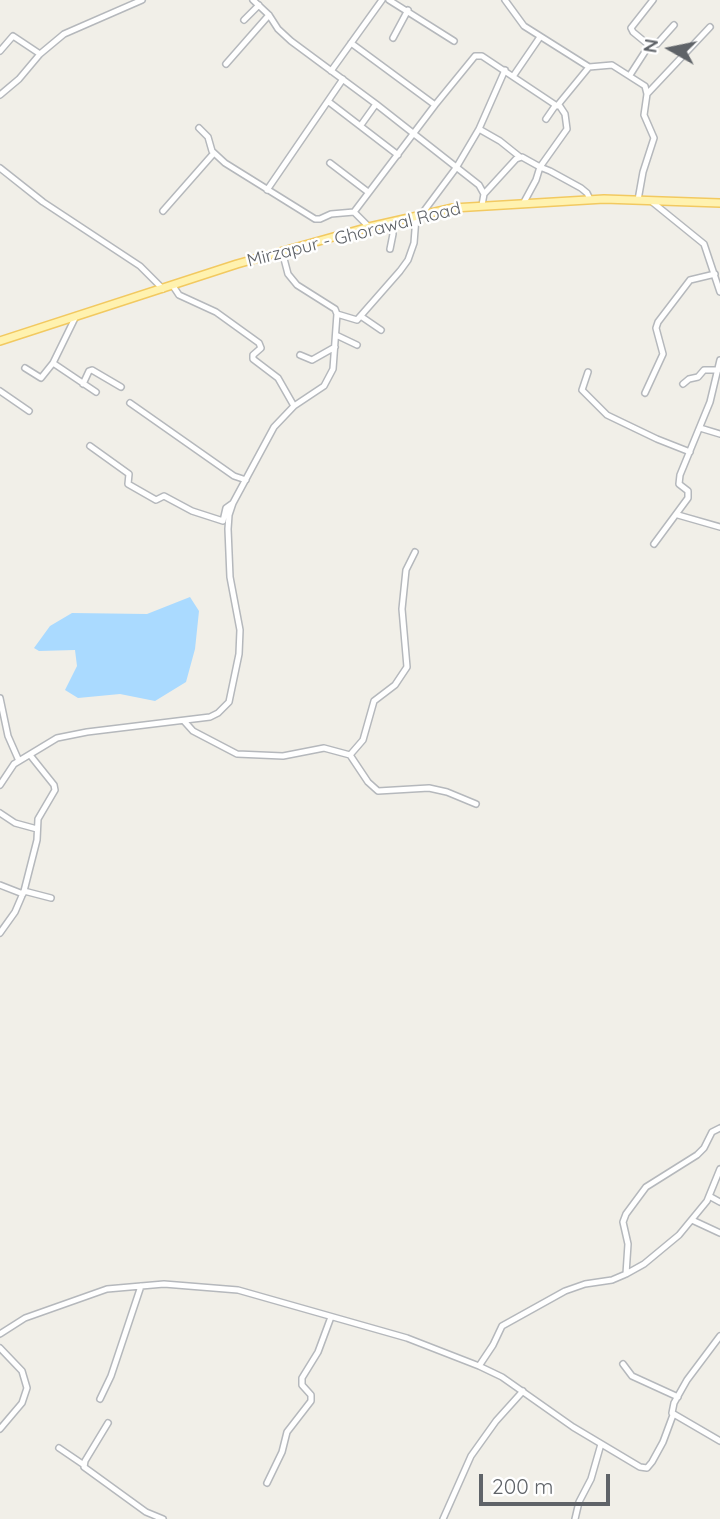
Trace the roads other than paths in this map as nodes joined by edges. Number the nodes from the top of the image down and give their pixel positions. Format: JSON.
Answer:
{"nodes":[{"id":1,"x":142,"y":0,"type":"edge"},
{"id":2,"x":253,"y":0,"type":"edge"},
{"id":3,"x":382,"y":0,"type":"edge"},
{"id":4,"x":390,"y":0,"type":"edge"},
{"id":5,"x":505,"y":0,"type":"edge"},
{"id":6,"x":653,"y":0,"type":"edge"},
{"id":7,"x":259,"y":5,"type":"junction"},
{"id":8,"x":408,"y":10,"type":"junction"},
{"id":9,"x":269,"y":15,"type":"junction"},
{"id":10,"x":244,"y":20,"type":"dead end"},
{"id":11,"x":674,"y":25,"type":"dead end"},
{"id":12,"x":710,"y":27,"type":"dead end"},
{"id":13,"x":540,"y":37,"type":"junction"},
{"id":14,"x":394,"y":38,"type":"dead end"},
{"id":15,"x":454,"y":41,"type":"dead end"},
{"id":16,"x":351,"y":43,"type":"junction"},
{"id":17,"x":650,"y":46,"type":"junction"},
{"id":18,"x":0,"y":51,"type":"edge"},
{"id":19,"x":40,"y":54,"type":"junction"},
{"id":20,"x":226,"y":64,"type":"dead end"},
{"id":21,"x":589,"y":67,"type":"junction"},
{"id":22,"x":505,"y":70,"type":"junction"},
{"id":23,"x":331,"y":71,"type":"junction"},
{"id":24,"x":514,"y":75,"type":"junction"},
{"id":25,"x":630,"y":75,"type":"junction"},
{"id":26,"x":343,"y":79,"type":"junction"},
{"id":27,"x":648,"y":94,"type":"junction"},
{"id":28,"x":0,"y":95,"type":"edge"},
{"id":29,"x":329,"y":102,"type":"junction"},
{"id":30,"x":376,"y":104,"type":"junction"},
{"id":31,"x":435,"y":105,"type":"junction"},
{"id":32,"x":557,"y":106,"type":"junction"},
{"id":33,"x":546,"y":119,"type":"dead end"},
{"id":34,"x":361,"y":125,"type":"junction"},
{"id":35,"x":199,"y":128,"type":"dead end"},
{"id":36,"x":479,"y":129,"type":"junction"},
{"id":37,"x":414,"y":134,"type":"junction"},
{"id":38,"x":214,"y":153,"type":"junction"},
{"id":39,"x":398,"y":155,"type":"junction"},
{"id":40,"x":520,"y":156,"type":"junction"},
{"id":41,"x":330,"y":163,"type":"dead end"},
{"id":42,"x":540,"y":167,"type":"junction"},
{"id":43,"x":0,"y":168,"type":"edge"},
{"id":44,"x":456,"y":168,"type":"junction"},
{"id":45,"x":267,"y":190,"type":"junction"},
{"id":46,"x":368,"y":192,"type":"junction"},
{"id":47,"x":484,"y":194,"type":"junction"},
{"id":48,"x":590,"y":199,"type":"junction"},
{"id":49,"x":638,"y":200,"type":"junction"},
{"id":50,"x":651,"y":201,"type":"junction"},
{"id":51,"x":720,"y":203,"type":"edge"},
{"id":52,"x":523,"y":204,"type":"junction"},
{"id":53,"x":482,"y":205,"type":"junction"},
{"id":54,"x":163,"y":211,"type":"dead end"},
{"id":55,"x":354,"y":212,"type":"junction"},
{"id":56,"x":418,"y":216,"type":"junction"},
{"id":57,"x":392,"y":222,"type":"junction"},
{"id":58,"x":369,"y":228,"type":"junction"},
{"id":59,"x":390,"y":249,"type":"dead end"},
{"id":60,"x":282,"y":251,"type":"junction"},
{"id":61,"x":715,"y":274,"type":"junction"},
{"id":62,"x":173,"y":286,"type":"junction"},
{"id":63,"x":163,"y":289,"type":"junction"},
{"id":64,"x":720,"y":292,"type":"edge"},
{"id":65,"x":337,"y":314,"type":"junction"},
{"id":66,"x":76,"y":316,"type":"junction"},
{"id":67,"x":362,"y":317,"type":"junction"},
{"id":68,"x":381,"y":330,"type":"dead end"},
{"id":69,"x":335,"y":335,"type":"junction"},
{"id":70,"x":0,"y":341,"type":"edge"},
{"id":71,"x":357,"y":345,"type":"dead end"},
{"id":72,"x":335,"y":347,"type":"junction"},
{"id":73,"x":300,"y":355,"type":"dead end"},
{"id":74,"x":720,"y":360,"type":"edge"},
{"id":75,"x":53,"y":363,"type":"junction"},
{"id":76,"x":25,"y":368,"type":"dead end"},
{"id":77,"x":718,"y":370,"type":"junction"},
{"id":78,"x":588,"y":372,"type":"dead end"},
{"id":79,"x":83,"y":384,"type":"junction"},
{"id":80,"x":683,"y":384,"type":"dead end"},
{"id":81,"x":121,"y":387,"type":"dead end"},
{"id":82,"x":0,"y":391,"type":"edge"},
{"id":83,"x":96,"y":392,"type":"dead end"},
{"id":84,"x":645,"y":393,"type":"dead end"},
{"id":85,"x":130,"y":403,"type":"dead end"},
{"id":86,"x":295,"y":406,"type":"junction"},
{"id":87,"x":29,"y":411,"type":"dead end"},
{"id":88,"x":700,"y":428,"type":"junction"},
{"id":89,"x":720,"y":434,"type":"edge"},
{"id":90,"x":90,"y":446,"type":"dead end"},
{"id":91,"x":690,"y":453,"type":"junction"},
{"id":92,"x":246,"y":480,"type":"junction"},
{"id":93,"x":233,"y":503,"type":"junction"},
{"id":94,"x":678,"y":514,"type":"junction"},
{"id":95,"x":720,"y":527,"type":"edge"},
{"id":96,"x":654,"y":544,"type":"dead end"},
{"id":97,"x":415,"y":552,"type":"dead end"},
{"id":98,"x":0,"y":698,"type":"edge"},
{"id":99,"x":184,"y":721,"type":"junction"},
{"id":100,"x":30,"y":755,"type":"junction"},
{"id":101,"x":350,"y":755,"type":"junction"},
{"id":102,"x":19,"y":761,"type":"junction"},
{"id":103,"x":0,"y":785,"type":"edge"},
{"id":104,"x":476,"y":804,"type":"dead end"},
{"id":105,"x":0,"y":813,"type":"edge"},
{"id":106,"x":37,"y":829,"type":"junction"},
{"id":107,"x":0,"y":885,"type":"edge"},
{"id":108,"x":24,"y":893,"type":"junction"},
{"id":109,"x":51,"y":898,"type":"dead end"},
{"id":110,"x":0,"y":933,"type":"edge"},
{"id":111,"x":720,"y":1128,"type":"edge"},
{"id":112,"x":720,"y":1169,"type":"edge"},
{"id":113,"x":709,"y":1196,"type":"junction"},
{"id":114,"x":720,"y":1202,"type":"edge"},
{"id":115,"x":692,"y":1220,"type":"junction"},
{"id":116,"x":720,"y":1233,"type":"edge"},
{"id":117,"x":626,"y":1274,"type":"junction"},
{"id":118,"x":141,"y":1286,"type":"junction"},
{"id":119,"x":331,"y":1317,"type":"junction"},
{"id":120,"x":0,"y":1334,"type":"edge"},
{"id":121,"x":720,"y":1336,"type":"edge"},
{"id":122,"x":0,"y":1348,"type":"edge"},
{"id":123,"x":623,"y":1364,"type":"dead end"},
{"id":124,"x":479,"y":1366,"type":"junction"},
{"id":125,"x":523,"y":1391,"type":"junction"},
{"id":126,"x":678,"y":1396,"type":"junction"},
{"id":127,"x":100,"y":1399,"type":"dead end"},
{"id":128,"x":673,"y":1415,"type":"junction"},
{"id":129,"x":108,"y":1423,"type":"dead end"},
{"id":130,"x":0,"y":1429,"type":"edge"},
{"id":131,"x":720,"y":1441,"type":"edge"},
{"id":132,"x":601,"y":1444,"type":"junction"},
{"id":133,"x":59,"y":1448,"type":"dead end"},
{"id":134,"x":84,"y":1465,"type":"junction"},
{"id":135,"x":267,"y":1483,"type":"dead end"},
{"id":136,"x":163,"y":1519,"type":"edge"},
{"id":137,"x":443,"y":1519,"type":"edge"},
{"id":138,"x":575,"y":1519,"type":"edge"}],
"edges":[{"from":1,"to":19,"type":"street"},
{"from":2,"to":7,"type":"street"},
{"from":3,"to":16,"type":"street"},
{"from":4,"to":8,"type":"street"},
{"from":5,"to":13,"type":"street"},
{"from":6,"to":17,"type":"street"},
{"from":7,"to":9,"type":"street"},
{"from":7,"to":10,"type":"street"},
{"from":8,"to":14,"type":"street"},
{"from":8,"to":15,"type":"street"},
{"from":9,"to":20,"type":"street"},
{"from":9,"to":23,"type":"street"},
{"from":11,"to":17,"type":"street"},
{"from":12,"to":27,"type":"street"},
{"from":13,"to":21,"type":"street"},
{"from":13,"to":24,"type":"street"},
{"from":16,"to":23,"type":"street"},
{"from":16,"to":31,"type":"street"},
{"from":17,"to":25,"type":"street"},
{"from":18,"to":19,"type":"street"},
{"from":19,"to":28,"type":"street"},
{"from":21,"to":25,"type":"street"},
{"from":21,"to":32,"type":"street"},
{"from":22,"to":24,"type":"street"},
{"from":22,"to":31,"type":"street"},
{"from":22,"to":36,"type":"street"},
{"from":23,"to":26,"type":"street"},
{"from":24,"to":32,"type":"street"},
{"from":25,"to":27,"type":"street"},
{"from":26,"to":29,"type":"street"},
{"from":26,"to":30,"type":"street"},
{"from":27,"to":49,"type":"street"},
{"from":29,"to":34,"type":"street"},
{"from":29,"to":45,"type":"street"},
{"from":30,"to":34,"type":"street"},
{"from":30,"to":37,"type":"street"},
{"from":31,"to":37,"type":"street"},
{"from":32,"to":33,"type":"street"},
{"from":32,"to":42,"type":"street"},
{"from":34,"to":39,"type":"street"},
{"from":35,"to":38,"type":"street"},
{"from":36,"to":40,"type":"street"},
{"from":36,"to":44,"type":"street"},
{"from":37,"to":39,"type":"street"},
{"from":37,"to":44,"type":"street"},
{"from":38,"to":45,"type":"street"},
{"from":38,"to":54,"type":"street"},
{"from":39,"to":46,"type":"street"},
{"from":40,"to":42,"type":"street"},
{"from":40,"to":47,"type":"street"},
{"from":41,"to":46,"type":"street"},
{"from":42,"to":48,"type":"street"},
{"from":42,"to":52,"type":"street"},
{"from":43,"to":63,"type":"street"},
{"from":44,"to":47,"type":"street"},
{"from":44,"to":56,"type":"street"},
{"from":45,"to":55,"type":"street"},
{"from":46,"to":55,"type":"street"},
{"from":47,"to":53,"type":"street"},
{"from":48,"to":49,"type":"main road","name":"Mirzapur - Ghorawal Road"},
{"from":48,"to":52,"type":"main road","name":"Mirzapur - Ghorawal Road"},
{"from":49,"to":50,"type":"main road","name":"Mirzapur - Ghorawal Road"},
{"from":50,"to":51,"type":"main road","name":"Mirzapur - Ghorawal Road"},
{"from":50,"to":61,"type":"street"},
{"from":52,"to":53,"type":"main road","name":"Mirzapur - Ghorawal Road"},
{"from":53,"to":56,"type":"main road","name":"Mirzapur - Ghorawal Road"},
{"from":55,"to":58,"type":"street"},
{"from":56,"to":57,"type":"main road","name":"Mirzapur - Ghorawal Road"},
{"from":56,"to":67,"type":"street"},
{"from":57,"to":58,"type":"main road","name":"Mirzapur - Ghorawal Road"},
{"from":57,"to":59,"type":"street"},
{"from":58,"to":60,"type":"main road","name":"Mirzapur - Ghorawal Road"},
{"from":60,"to":62,"type":"main road","name":"Mirzapur - Ghorawal Road"},
{"from":60,"to":65,"type":"street"},
{"from":61,"to":64,"type":"street"},
{"from":61,"to":84,"type":"street"},
{"from":62,"to":63,"type":"main road","name":"Mirzapur - Ghorawal Road"},
{"from":62,"to":86,"type":"street"},
{"from":63,"to":66,"type":"main road","name":"Mirzapur - Ghorawal Road"},
{"from":65,"to":67,"type":"street"},
{"from":65,"to":69,"type":"street"},
{"from":66,"to":70,"type":"main road","name":"Mirzapur - Ghorawal Road"},
{"from":66,"to":75,"type":"street"},
{"from":67,"to":68,"type":"street"},
{"from":69,"to":71,"type":"street"},
{"from":69,"to":72,"type":"street"},
{"from":72,"to":73,"type":"street"},
{"from":72,"to":86,"type":"street"},
{"from":74,"to":77,"type":"street"},
{"from":75,"to":76,"type":"street"},
{"from":75,"to":79,"type":"street"},
{"from":77,"to":80,"type":"street"},
{"from":77,"to":88,"type":"street"},
{"from":78,"to":91,"type":"street"},
{"from":79,"to":81,"type":"street"},
{"from":79,"to":83,"type":"street"},
{"from":82,"to":87,"type":"street"},
{"from":85,"to":92,"type":"street"},
{"from":86,"to":92,"type":"street"},
{"from":88,"to":89,"type":"street"},
{"from":88,"to":91,"type":"street"},
{"from":90,"to":93,"type":"street"},
{"from":91,"to":94,"type":"street"},
{"from":92,"to":93,"type":"street"},
{"from":93,"to":99,"type":"street"},
{"from":94,"to":95,"type":"street"},
{"from":94,"to":96,"type":"street"},
{"from":97,"to":101,"type":"street"},
{"from":98,"to":102,"type":"street"},
{"from":99,"to":100,"type":"street"},
{"from":99,"to":101,"type":"street"},
{"from":100,"to":102,"type":"street"},
{"from":100,"to":106,"type":"street"},
{"from":101,"to":104,"type":"street"},
{"from":102,"to":103,"type":"street"},
{"from":105,"to":106,"type":"street"},
{"from":106,"to":108,"type":"street"},
{"from":107,"to":108,"type":"street"},
{"from":108,"to":109,"type":"street"},
{"from":108,"to":110,"type":"street"},
{"from":111,"to":117,"type":"street"},
{"from":112,"to":113,"type":"street"},
{"from":113,"to":114,"type":"street"},
{"from":113,"to":115,"type":"street"},
{"from":115,"to":116,"type":"street"},
{"from":115,"to":117,"type":"street"},
{"from":117,"to":124,"type":"street"},
{"from":118,"to":119,"type":"street"},
{"from":118,"to":120,"type":"street"},
{"from":118,"to":127,"type":"street"},
{"from":119,"to":124,"type":"street"},
{"from":119,"to":135,"type":"street"},
{"from":121,"to":126,"type":"street"},
{"from":122,"to":130,"type":"street"},
{"from":123,"to":126,"type":"street"},
{"from":124,"to":125,"type":"street"},
{"from":125,"to":132,"type":"street"},
{"from":125,"to":137,"type":"street"},
{"from":126,"to":128,"type":"street"},
{"from":128,"to":131,"type":"street"},
{"from":128,"to":132,"type":"street"},
{"from":129,"to":134,"type":"street"},
{"from":132,"to":138,"type":"street"},
{"from":133,"to":134,"type":"street"},
{"from":134,"to":136,"type":"street"}]}
